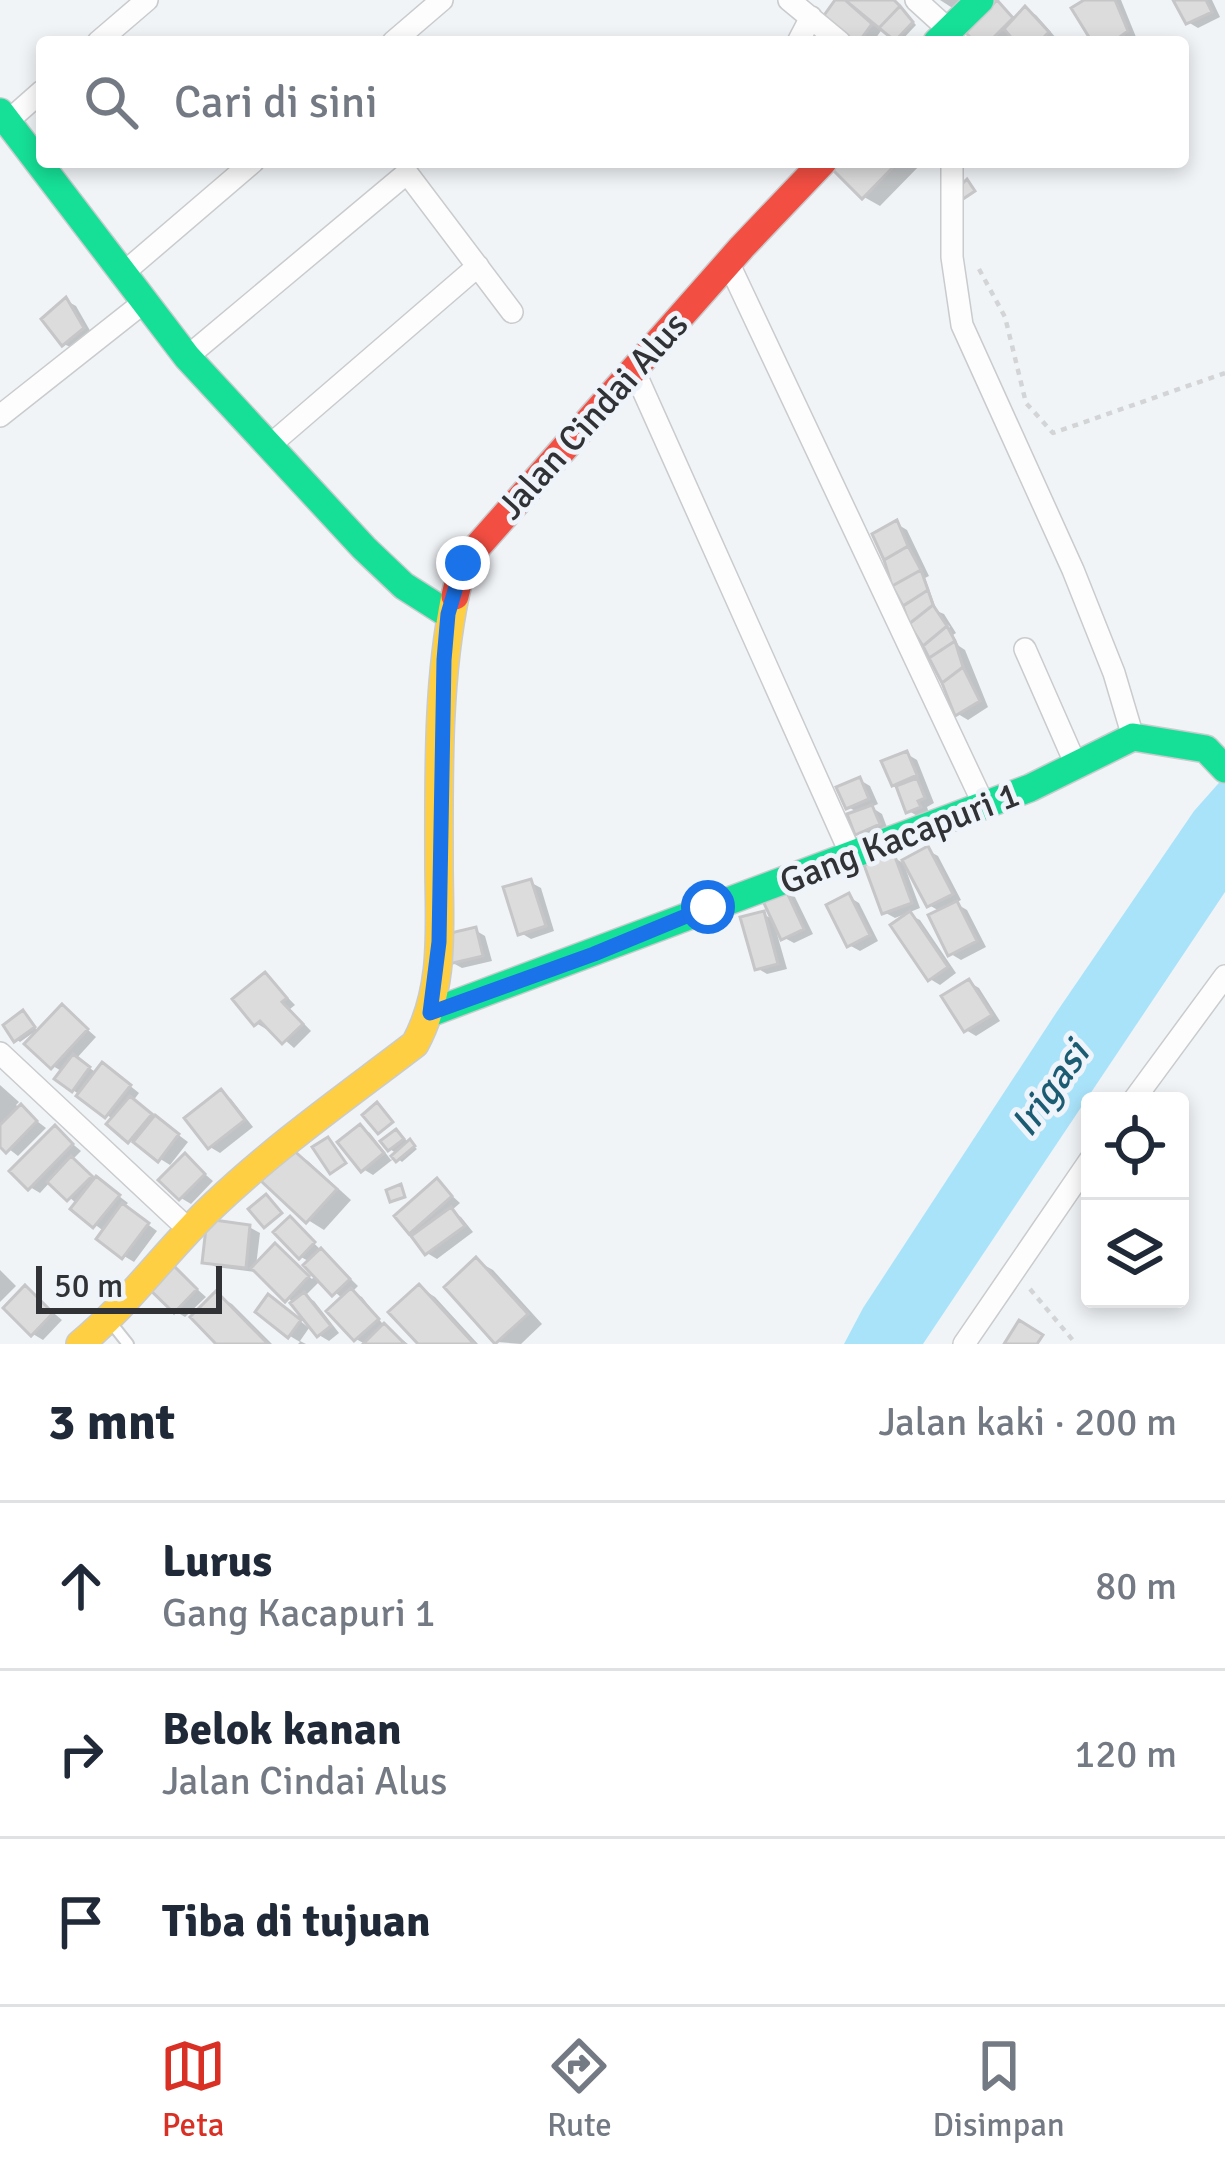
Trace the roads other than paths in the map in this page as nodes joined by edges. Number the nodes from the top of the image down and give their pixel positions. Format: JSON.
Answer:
{"nodes":[{"id":1,"x":147,"y":0,"type":"edge"},
{"id":2,"x":442,"y":0,"type":"edge"},
{"id":3,"x":789,"y":0,"type":"edge"},
{"id":4,"x":916,"y":0,"type":"edge"},
{"id":5,"x":980,"y":0,"type":"edge"},
{"id":6,"x":811,"y":17,"type":"junction"},
{"id":7,"x":105,"y":36,"type":"edge"},
{"id":8,"x":400,"y":36,"type":"edge"},
{"id":9,"x":801,"y":36,"type":"edge"},
{"id":10,"x":833,"y":36,"type":"edge"},
{"id":11,"x":943,"y":36,"type":"edge"},
{"id":12,"x":36,"y":95,"type":"edge"},
{"id":13,"x":4,"y":116,"type":"edge"},
{"id":14,"x":36,"y":159,"type":"edge"},
{"id":15,"x":43,"y":168,"type":"edge"},
{"id":16,"x":246,"y":168,"type":"edge"},
{"id":17,"x":817,"y":168,"type":"edge"},
{"id":18,"x":952,"y":168,"type":"edge"},
{"id":19,"x":728,"y":262,"type":"junction"},
{"id":20,"x":478,"y":266,"type":"junction"},
{"id":21,"x":122,"y":275,"type":"junction"},
{"id":22,"x":142,"y":303,"type":"junction"},
{"id":23,"x":512,"y":312,"type":"dead end"},
{"id":24,"x":187,"y":356,"type":"junction"},
{"id":25,"x":633,"y":368,"type":"junction"},
{"id":26,"x":0,"y":416,"type":"edge"},
{"id":27,"x":269,"y":446,"type":"junction"},
{"id":28,"x":448,"y":614,"type":"junction"},
{"id":29,"x":1025,"y":649,"type":"dead end"},
{"id":30,"x":1132,"y":737,"type":"junction"},
{"id":31,"x":1220,"y":755,"type":"edge"},
{"id":32,"x":1076,"y":765,"type":"junction"},
{"id":33,"x":984,"y":806,"type":"junction"},
{"id":34,"x":852,"y":857,"type":"junction"},
{"id":35,"x":1225,"y":976,"type":"edge"},
{"id":36,"x":430,"y":1013,"type":"junction"},
{"id":37,"x":0,"y":1053,"type":"edge"},
{"id":38,"x":1139,"y":1092,"type":"edge"},
{"id":39,"x":1081,"y":1173,"type":"edge"},
{"id":40,"x":188,"y":1229,"type":"junction"},
{"id":41,"x":110,"y":1322,"type":"junction"},
{"id":42,"x":80,"y":1344,"type":"edge"},
{"id":43,"x":128,"y":1344,"type":"edge"},
{"id":44,"x":964,"y":1344,"type":"edge"}],
"edges":[{"from":1,"to":7,"type":"street"},
{"from":2,"to":8,"type":"street"},
{"from":3,"to":6,"type":"street"},
{"from":4,"to":11,"type":"street"},
{"from":5,"to":11,"type":"street"},
{"from":6,"to":9,"type":"street"},
{"from":6,"to":10,"type":"street"},
{"from":12,"to":13,"type":"street"},
{"from":13,"to":14,"type":"street"},
{"from":15,"to":21,"type":"street"},
{"from":16,"to":21,"type":"street"},
{"from":17,"to":19,"type":"street","name":"Jalan Cindai Alus"},
{"from":18,"to":30,"type":"street"},
{"from":19,"to":25,"type":"street","name":"Jalan Cindai Alus"},
{"from":19,"to":33,"type":"street"},
{"from":20,"to":23,"type":"street"},
{"from":20,"to":24,"type":"street"},
{"from":20,"to":27,"type":"street"},
{"from":21,"to":22,"type":"street"},
{"from":22,"to":24,"type":"street"},
{"from":22,"to":26,"type":"street"},
{"from":24,"to":27,"type":"street"},
{"from":25,"to":28,"type":"street","name":"Jalan Cindai Alus"},
{"from":25,"to":34,"type":"street"},
{"from":27,"to":28,"type":"street"},
{"from":28,"to":36,"type":"street","name":"Jalan Cindai Alus"},
{"from":29,"to":32,"type":"street"},
{"from":30,"to":31,"type":"street"},
{"from":30,"to":32,"type":"street","name":"Gang Kacapuri 1"},
{"from":32,"to":33,"type":"street","name":"Gang Kacapuri 1"},
{"from":33,"to":34,"type":"street","name":"Gang Kacapuri 1"},
{"from":34,"to":36,"type":"street","name":"Gang Kacapuri 1"},
{"from":35,"to":38,"type":"street"},
{"from":36,"to":40,"type":"street","name":"Jalan Cindai Alus"},
{"from":37,"to":40,"type":"street"},
{"from":39,"to":44,"type":"street"},
{"from":40,"to":41,"type":"street","name":"Jalan Cindai Alus"},
{"from":41,"to":42,"type":"street","name":"Jalan Cindai Alus"},
{"from":41,"to":43,"type":"lane"}]}
